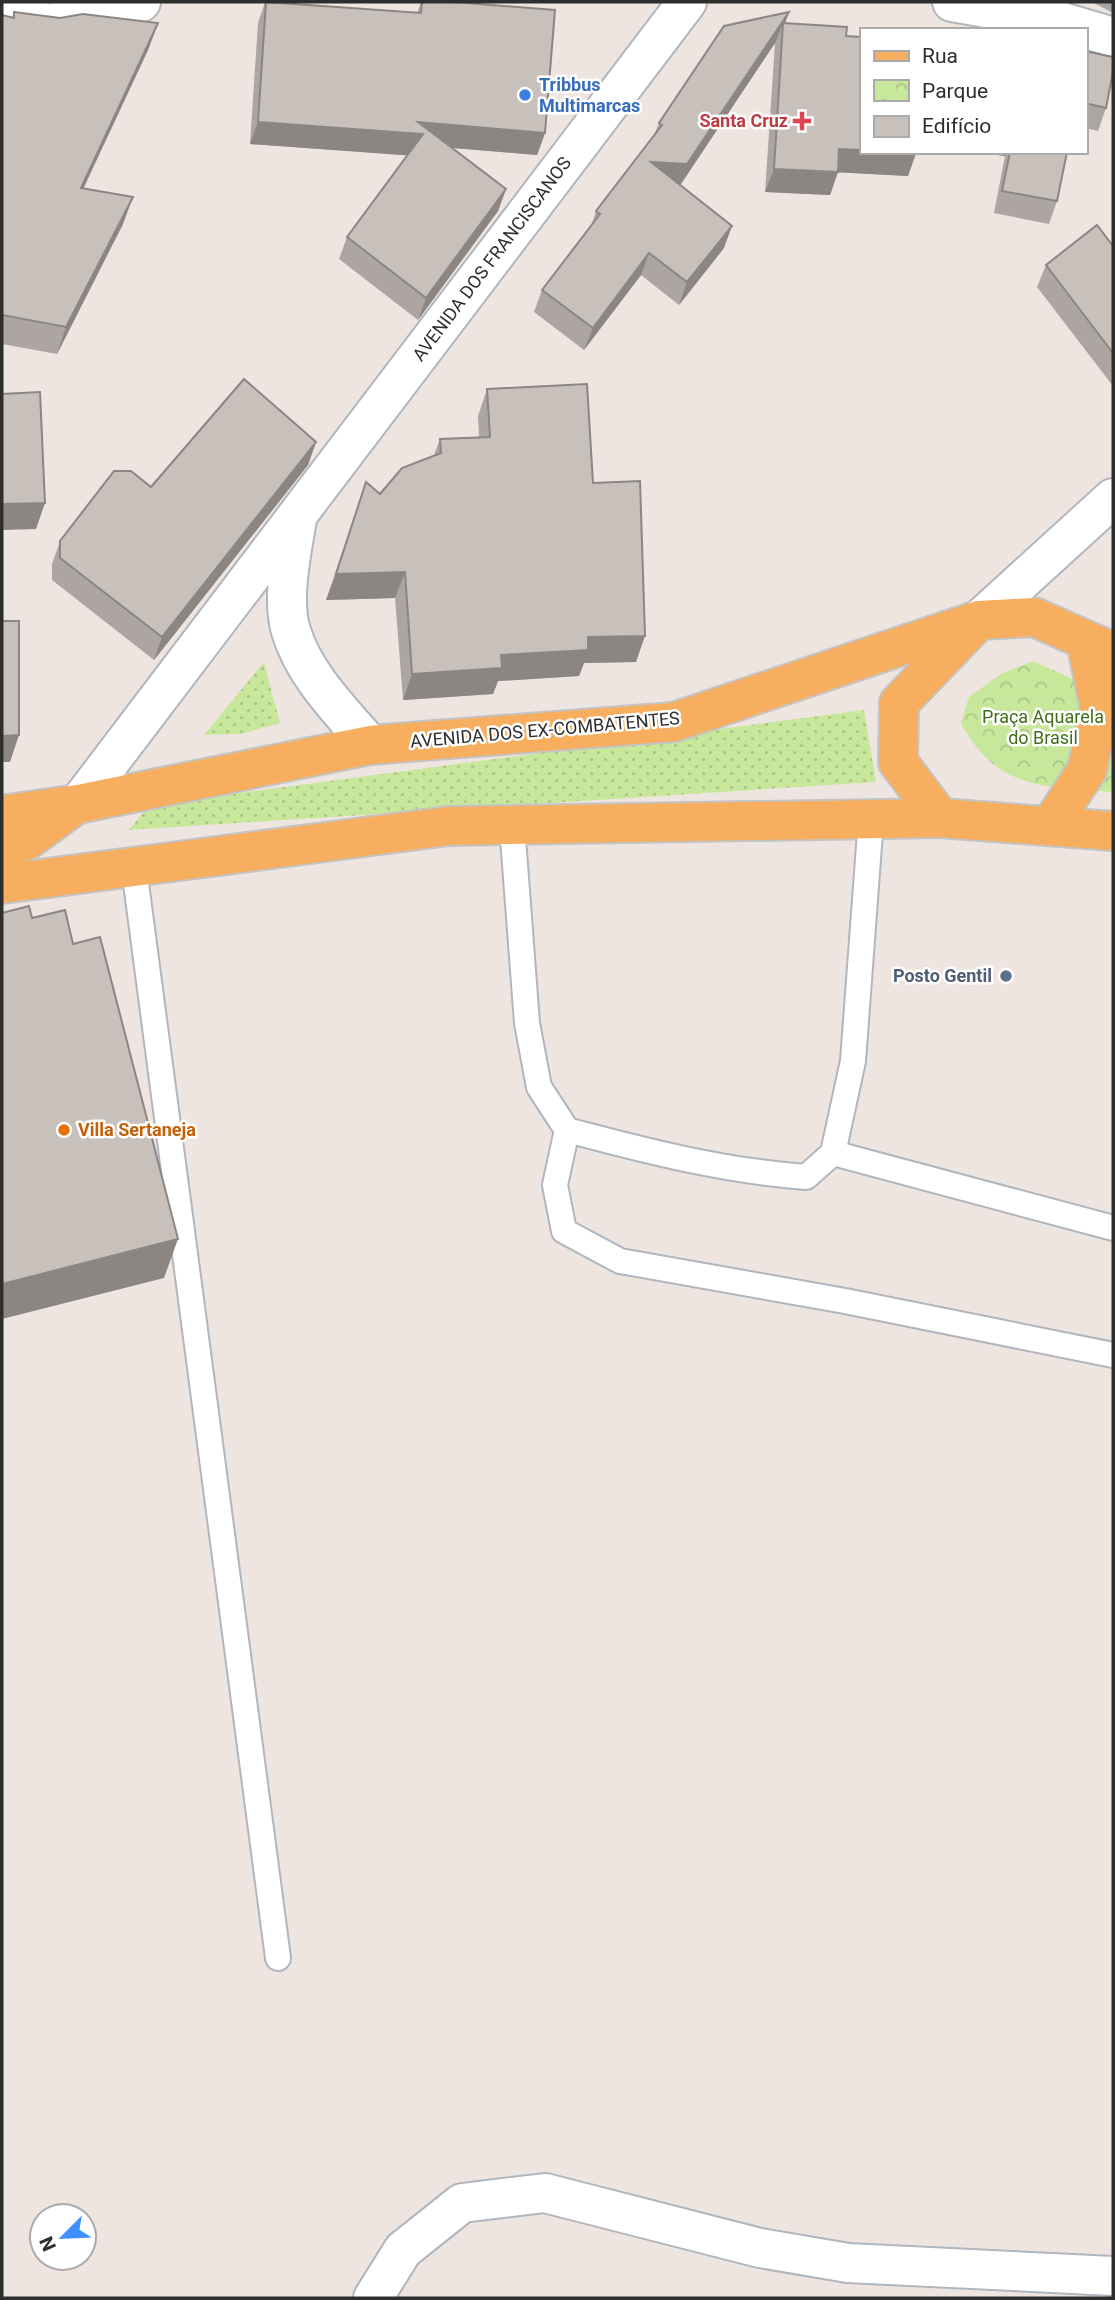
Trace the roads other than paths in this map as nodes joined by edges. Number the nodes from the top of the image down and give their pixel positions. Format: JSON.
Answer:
{"nodes":[{"id":1,"x":141,"y":2,"type":"edge"},
{"id":2,"x":688,"y":2,"type":"edge"},
{"id":3,"x":952,"y":2,"type":"edge"},
{"id":4,"x":2,"y":17,"type":"edge"},
{"id":5,"x":1083,"y":28,"type":"edge"},
{"id":6,"x":1087,"y":29,"type":"edge"},
{"id":7,"x":1113,"y":37,"type":"edge"},
{"id":8,"x":1113,"y":498,"type":"edge"},
{"id":9,"x":297,"y":516,"type":"junction"},
{"id":10,"x":979,"y":620,"type":"junction"},
{"id":11,"x":1100,"y":647,"type":"edge"},
{"id":12,"x":370,"y":745,"type":"junction"},
{"id":13,"x":78,"y":803,"type":"junction"},
{"id":14,"x":2,"y":815,"type":"edge"},
{"id":15,"x":940,"y":818,"type":"junction"},
{"id":16,"x":871,"y":819,"type":"junction"},
{"id":17,"x":512,"y":825,"type":"junction"},
{"id":18,"x":1050,"y":827,"type":"junction"},
{"id":19,"x":1113,"y":831,"type":"edge"},
{"id":20,"x":2,"y":849,"type":"edge"},
{"id":21,"x":134,"y":868,"type":"junction"},
{"id":22,"x":2,"y":884,"type":"edge"},
{"id":23,"x":567,"y":1130,"type":"junction"},
{"id":24,"x":833,"y":1153,"type":"junction"},
{"id":25,"x":1113,"y":1228,"type":"edge"},
{"id":26,"x":1113,"y":1356,"type":"edge"},
{"id":27,"x":278,"y":1958,"type":"dead end"},
{"id":28,"x":1113,"y":2276,"type":"edge"},
{"id":29,"x":373,"y":2298,"type":"edge"}],
"edges":[{"from":1,"to":4,"type":"main road"},
{"from":2,"to":9,"type":"main road","name":"AVENIDA DOS FRANCISCANOS"},
{"from":3,"to":5,"type":"main road"},
{"from":6,"to":7,"type":"main road"},
{"from":8,"to":10,"type":"main road"},
{"from":9,"to":12,"type":"main road","name":"AVENIDA DOS FRANCISCANOS"},
{"from":9,"to":13,"type":"main road","name":"AVENIDA DOS FRANCISCANOS"},
{"from":10,"to":11,"type":"main road","name":"AVENIDA DOS EX-COMBATENTES"},
{"from":10,"to":12,"type":"main road","name":"AVENIDA DOS EX-COMBATENTES"},
{"from":10,"to":15,"type":"main road"},
{"from":11,"to":18,"type":"main road"},
{"from":12,"to":13,"type":"main road","name":"AVENIDA DOS EX-COMBATENTES"},
{"from":13,"to":14,"type":"main road","name":"AVENIDA DOS EX-COMBATENTES"},
{"from":13,"to":20,"type":"main road"},
{"from":15,"to":16,"type":"main road"},
{"from":15,"to":18,"type":"main road"},
{"from":16,"to":17,"type":"main road"},
{"from":16,"to":24,"type":"lane"},
{"from":17,"to":21,"type":"main road"},
{"from":17,"to":23,"type":"lane"},
{"from":18,"to":19,"type":"main road"},
{"from":21,"to":22,"type":"main road"},
{"from":21,"to":27,"type":"lane"},
{"from":23,"to":24,"type":"lane"},
{"from":23,"to":26,"type":"lane"},
{"from":24,"to":25,"type":"lane"},
{"from":28,"to":29,"type":"main road"}]}
